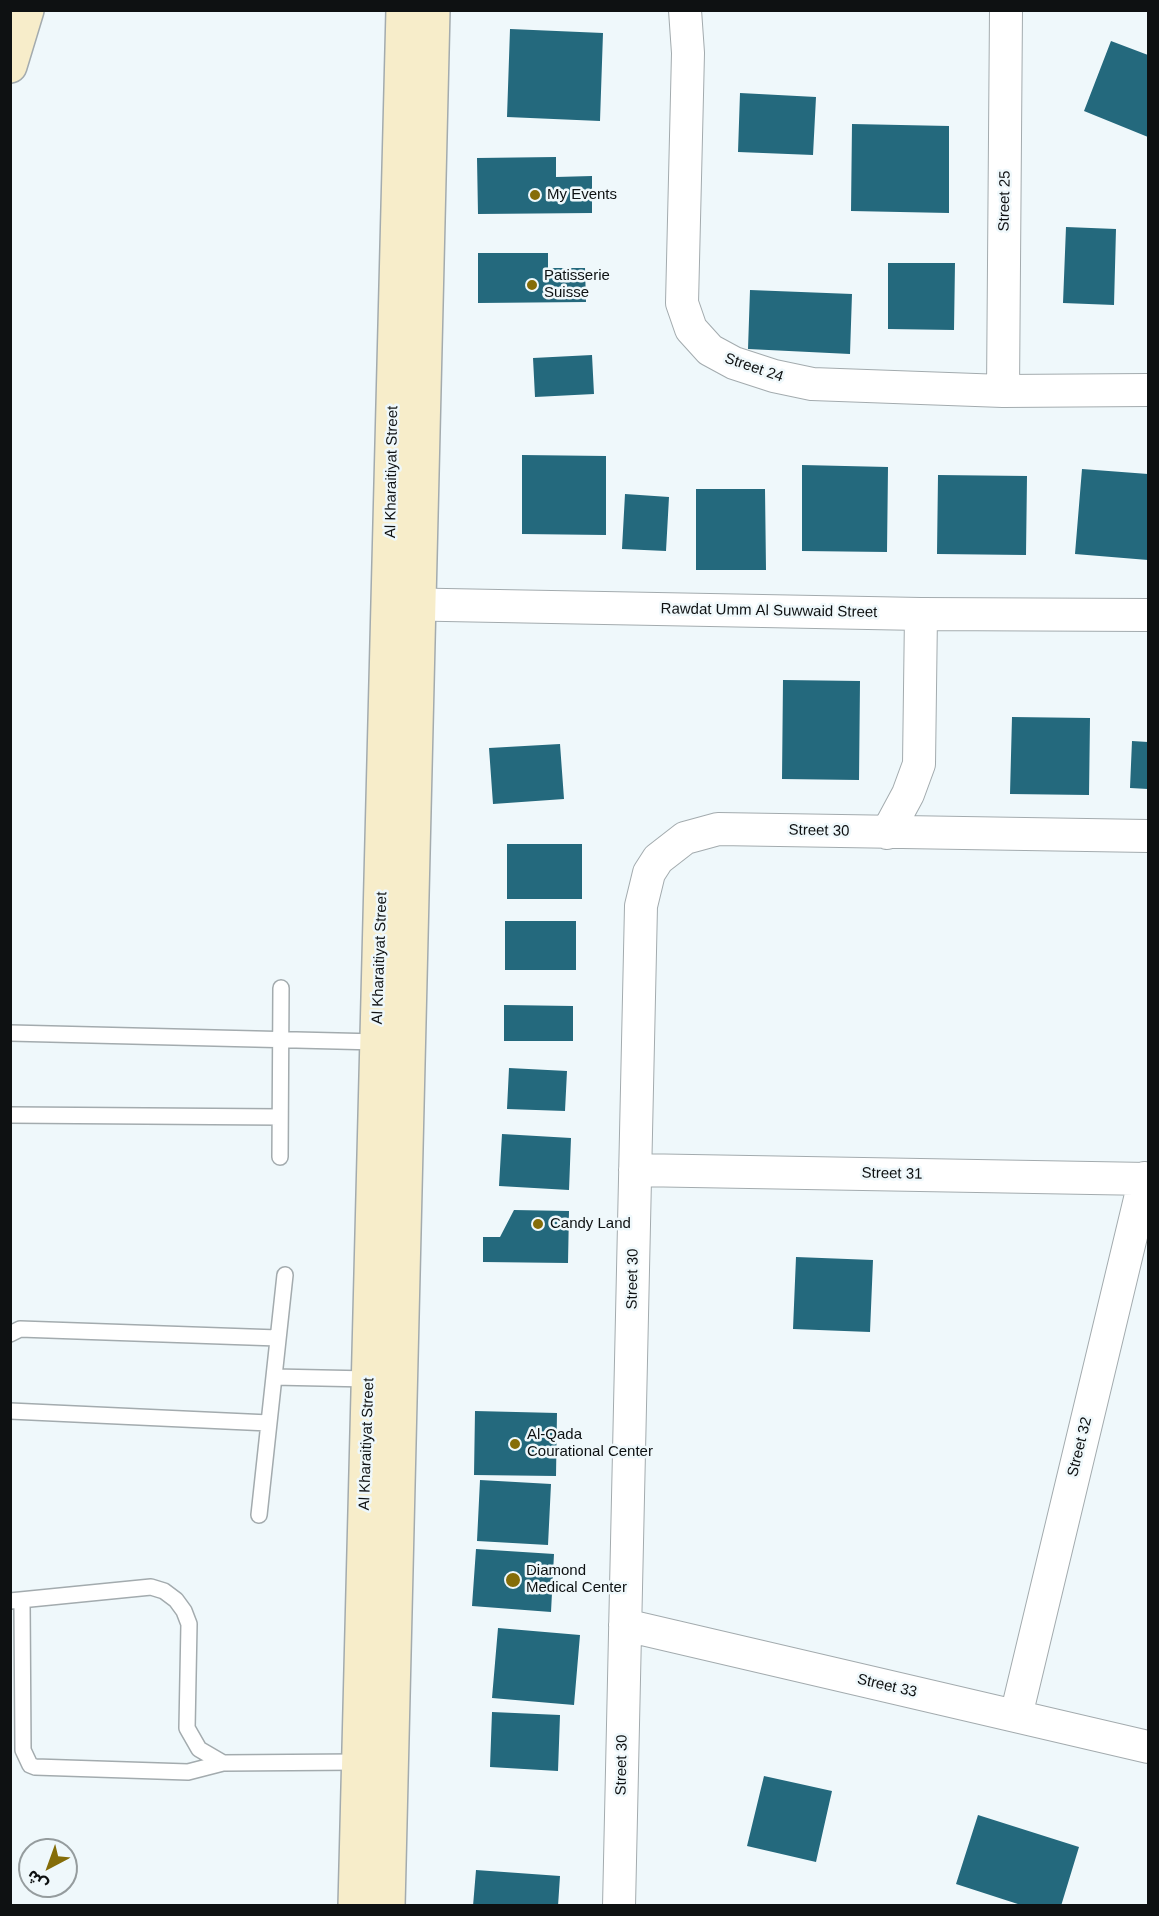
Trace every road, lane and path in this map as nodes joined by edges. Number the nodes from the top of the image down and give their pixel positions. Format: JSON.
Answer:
{"nodes":[{"id":1,"x":27,"y":10,"type":"edge"},
{"id":2,"x":403,"y":10,"type":"edge"},
{"id":3,"x":433,"y":10,"type":"edge"},
{"id":4,"x":685,"y":10,"type":"edge"},
{"id":5,"x":1006,"y":10,"type":"edge"},
{"id":6,"x":10,"y":66,"type":"edge"},
{"id":7,"x":1149,"y":390,"type":"edge"},
{"id":8,"x":1003,"y":391,"type":"junction"},
{"id":9,"x":404,"y":604,"type":"junction"},
{"id":10,"x":921,"y":614,"type":"junction"},
{"id":11,"x":1149,"y":615,"type":"edge"},
{"id":12,"x":887,"y":833,"type":"junction"},
{"id":13,"x":1149,"y":836,"type":"edge"},
{"id":14,"x":280,"y":988,"type":"dead end"},
{"id":15,"x":10,"y":1033,"type":"edge"},
{"id":16,"x":281,"y":1039,"type":"junction"},
{"id":17,"x":378,"y":1042,"type":"junction"},
{"id":18,"x":10,"y":1115,"type":"edge"},
{"id":19,"x":280,"y":1117,"type":"junction"},
{"id":20,"x":280,"y":1157,"type":"dead end"},
{"id":21,"x":635,"y":1170,"type":"junction"},
{"id":22,"x":1147,"y":1179,"type":"edge"},
{"id":23,"x":285,"y":1275,"type":"dead end"},
{"id":24,"x":10,"y":1334,"type":"edge"},
{"id":25,"x":278,"y":1338,"type":"junction"},
{"id":26,"x":274,"y":1377,"type":"junction"},
{"id":27,"x":369,"y":1379,"type":"junction"},
{"id":28,"x":10,"y":1411,"type":"edge"},
{"id":29,"x":269,"y":1423,"type":"junction"},
{"id":30,"x":259,"y":1515,"type":"dead end"},
{"id":31,"x":16,"y":1601,"type":"edge"},
{"id":32,"x":625,"y":1625,"type":"junction"},
{"id":33,"x":1016,"y":1716,"type":"junction"},
{"id":34,"x":1149,"y":1747,"type":"edge"},
{"id":35,"x":358,"y":1762,"type":"junction"},
{"id":36,"x":223,"y":1763,"type":"junction"},
{"id":37,"x":355,"y":1905,"type":"edge"},
{"id":38,"x":388,"y":1905,"type":"edge"},
{"id":39,"x":619,"y":1905,"type":"edge"}],
"edges":[{"from":1,"to":6,"type":"street"},
{"from":2,"to":9,"type":"street","name":"Al Kharaitiyat Street"},
{"from":3,"to":9,"type":"street","name":"Al Kharaitiyat Street"},
{"from":4,"to":8,"type":"street","name":"Street 24"},
{"from":5,"to":8,"type":"street","name":"Street 25"},
{"from":7,"to":8,"type":"street","name":"Street 24"},
{"from":9,"to":10,"type":"street","name":"Rawdat Umm Al Suwwaid Street"},
{"from":9,"to":17,"type":"street","name":"Al Kharaitiyat Street"},
{"from":9,"to":38,"type":"street","name":"Al Kharaitiyat Street"},
{"from":10,"to":11,"type":"street","name":"Rawdat Umm Al Suwwaid Street"},
{"from":10,"to":12,"type":"street"},
{"from":12,"to":13,"type":"street","name":"Street 30"},
{"from":12,"to":21,"type":"street","name":"Street 30"},
{"from":14,"to":16,"type":"lane"},
{"from":15,"to":16,"type":"lane"},
{"from":16,"to":17,"type":"lane"},
{"from":16,"to":19,"type":"lane"},
{"from":17,"to":27,"type":"street","name":"Al Kharaitiyat Street"},
{"from":18,"to":19,"type":"lane"},
{"from":19,"to":20,"type":"lane"},
{"from":21,"to":22,"type":"street","name":"Street 31"},
{"from":21,"to":32,"type":"street","name":"Street 30"},
{"from":22,"to":33,"type":"street","name":"Street 32"},
{"from":23,"to":25,"type":"lane"},
{"from":24,"to":25,"type":"lane"},
{"from":25,"to":26,"type":"lane"},
{"from":26,"to":27,"type":"lane"},
{"from":26,"to":29,"type":"lane"},
{"from":27,"to":35,"type":"street","name":"Al Kharaitiyat Street"},
{"from":28,"to":29,"type":"lane"},
{"from":29,"to":30,"type":"lane"},
{"from":31,"to":36,"type":"lane"},
{"from":31,"to":36,"type":"lane"},
{"from":32,"to":33,"type":"street","name":"Street 33"},
{"from":32,"to":39,"type":"street","name":"Street 30"},
{"from":33,"to":34,"type":"street","name":"Street 33"},
{"from":35,"to":36,"type":"lane"},
{"from":35,"to":37,"type":"street","name":"Al Kharaitiyat Street"}]}
